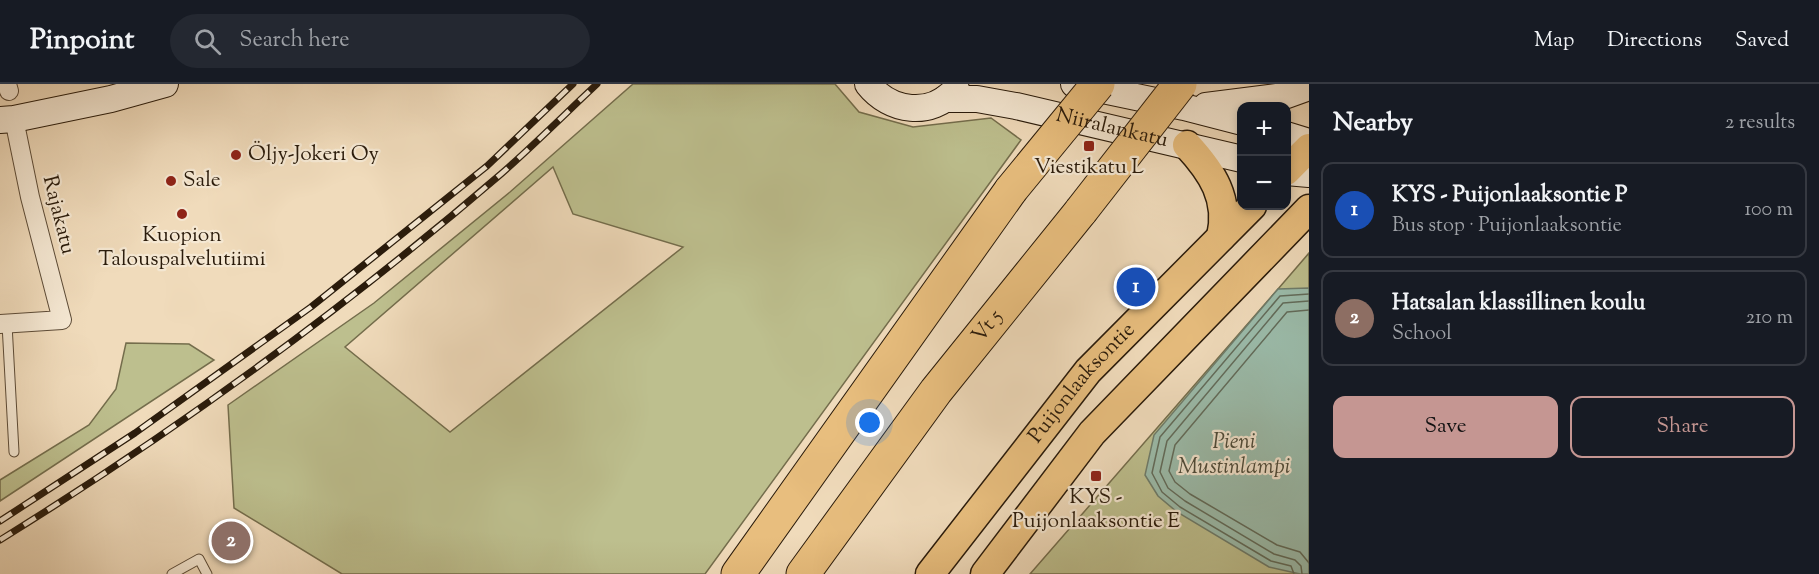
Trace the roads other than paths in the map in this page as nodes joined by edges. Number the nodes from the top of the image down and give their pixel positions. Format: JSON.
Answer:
{"nodes":[{"id":1,"x":165,"y":84,"type":"edge"},
{"id":2,"x":868,"y":84,"type":"edge"},
{"id":3,"x":1074,"y":84,"type":"edge"},
{"id":4,"x":1098,"y":84,"type":"edge"},
{"id":5,"x":1309,"y":87,"type":"edge"},
{"id":6,"x":952,"y":92,"type":"edge"},
{"id":7,"x":1182,"y":96,"type":"edge"},
{"id":8,"x":7,"y":120,"type":"edge"},
{"id":9,"x":1237,"y":120,"type":"edge"},
{"id":10,"x":1291,"y":136,"type":"edge"},
{"id":11,"x":1309,"y":142,"type":"edge"},
{"id":12,"x":1187,"y":145,"type":"junction"},
{"id":13,"x":1309,"y":148,"type":"edge"},
{"id":14,"x":1237,"y":158,"type":"edge"},
{"id":15,"x":1291,"y":167,"type":"edge"},
{"id":16,"x":1291,"y":172,"type":"edge"},
{"id":17,"x":1309,"y":174,"type":"edge"},
{"id":18,"x":1309,"y":209,"type":"edge"},
{"id":19,"x":1248,"y":210,"type":"edge"},
{"id":20,"x":1221,"y":237,"type":"junction"},
{"id":21,"x":4,"y":324,"type":"edge"},
{"id":22,"x":15,"y":452,"type":"dead end"},
{"id":23,"x":172,"y":574,"type":"edge"},
{"id":24,"x":207,"y":574,"type":"edge"},
{"id":25,"x":738,"y":574,"type":"edge"},
{"id":26,"x":803,"y":574,"type":"edge"},
{"id":27,"x":930,"y":574,"type":"edge"},
{"id":28,"x":985,"y":574,"type":"edge"}],
"edges":[{"from":1,"to":8,"type":"main road"},
{"from":2,"to":6,"type":"main road","name":"Niiralankatu"},
{"from":3,"to":7,"type":"main road","name":"Niiralankatu"},
{"from":4,"to":25,"type":"highway","bridge":true},
{"from":5,"to":7,"type":"main road"},
{"from":6,"to":12,"type":"main road","name":"Niiralankatu"},
{"from":7,"to":9,"type":"main road","name":"Niiralankatu"},
{"from":7,"to":26,"type":"highway","name":"Vt 5","bridge":true},
{"from":8,"to":21,"type":"street","name":"Rajakatu"},
{"from":10,"to":11,"type":"main road"},
{"from":12,"to":14,"type":"main road","name":"Niiralankatu"},
{"from":12,"to":20,"type":"main road"},
{"from":13,"to":15,"type":"main road"},
{"from":16,"to":17,"type":"main road"},
{"from":18,"to":28,"type":"main road","name":"Puijonlaaksontie"},
{"from":19,"to":20,"type":"main road","name":"Puijonlaaksontie"},
{"from":20,"to":27,"type":"main road","name":"Puijonlaaksontie"},
{"from":21,"to":22,"type":"lane"},
{"from":23,"to":24,"type":"lane"}]}
